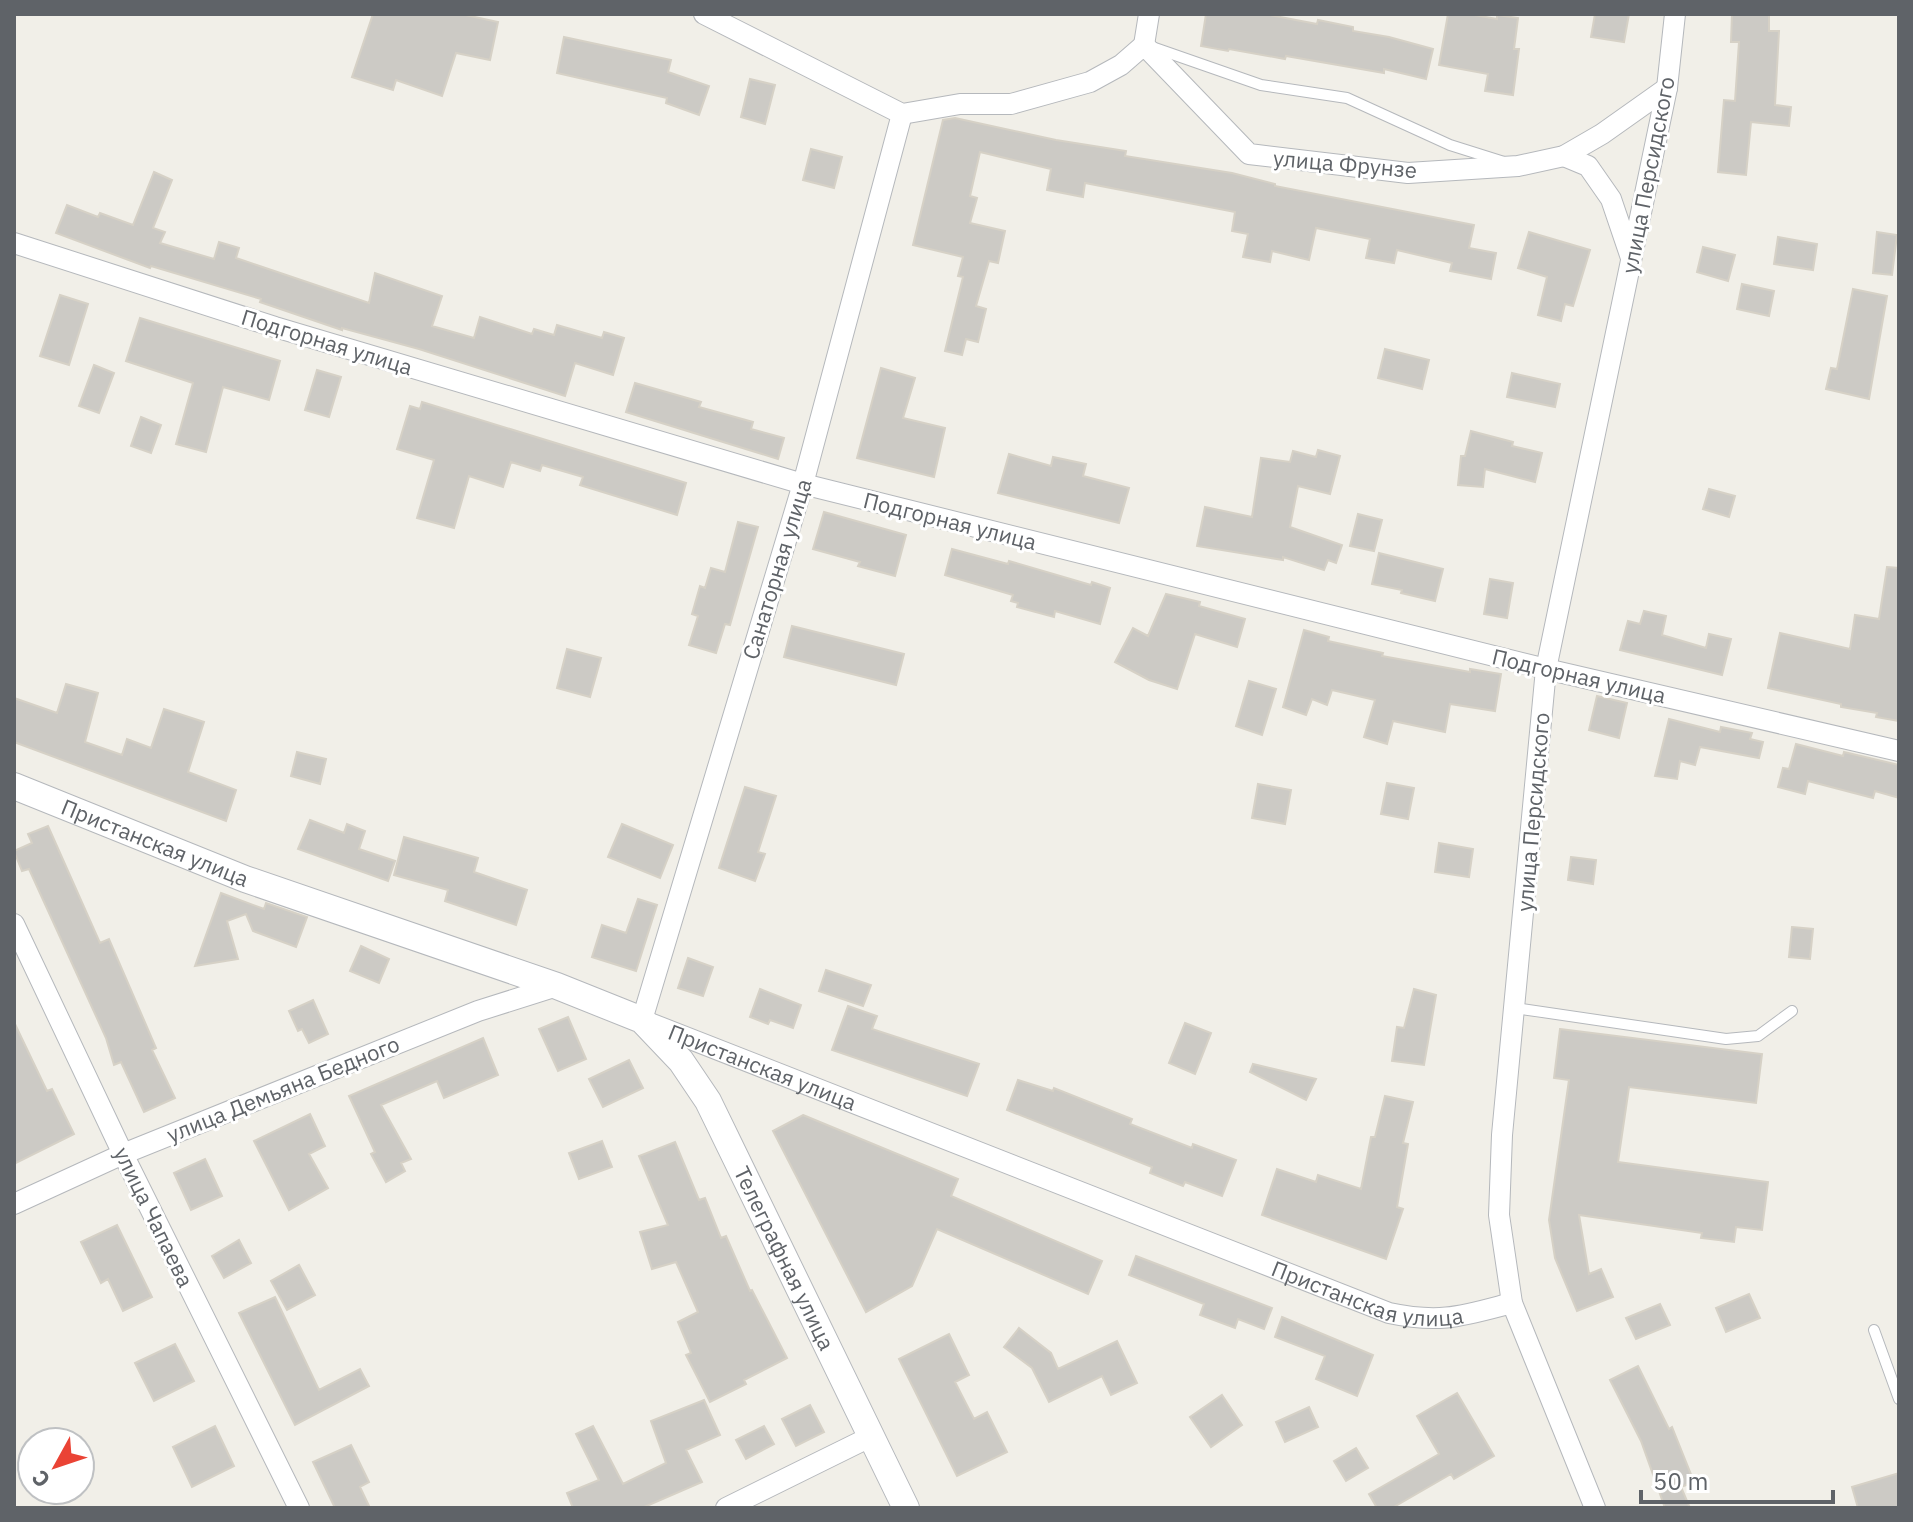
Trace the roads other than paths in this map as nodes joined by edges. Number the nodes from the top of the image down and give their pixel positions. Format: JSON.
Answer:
{"nodes":[{"id":1,"x":704,"y":14,"type":"edge"},
{"id":2,"x":1149,"y":14,"type":"edge"},
{"id":3,"x":1675,"y":14,"type":"edge"},
{"id":4,"x":1144,"y":45,"type":"junction"},
{"id":5,"x":1667,"y":88,"type":"junction"},
{"id":6,"x":902,"y":114,"type":"junction"},
{"id":7,"x":1564,"y":156,"type":"junction"},
{"id":8,"x":1518,"y":166,"type":"junction"},
{"id":9,"x":14,"y":243,"type":"edge"},
{"id":10,"x":1631,"y":259,"type":"junction"},
{"id":11,"x":803,"y":484,"type":"junction"},
{"id":12,"x":1546,"y":669,"type":"junction"},
{"id":13,"x":1899,"y":751,"type":"edge"},
{"id":14,"x":14,"y":786,"type":"edge"},
{"id":15,"x":14,"y":924,"type":"edge"},
{"id":16,"x":557,"y":986,"type":"junction"},
{"id":17,"x":1515,"y":1008,"type":"junction"},
{"id":18,"x":1792,"y":1011,"type":"dead end"},
{"id":19,"x":642,"y":1020,"type":"junction"},
{"id":20,"x":123,"y":1154,"type":"junction"},
{"id":21,"x":14,"y":1204,"type":"edge"},
{"id":22,"x":1512,"y":1303,"type":"junction"},
{"id":23,"x":1874,"y":1330,"type":"dead end"},
{"id":24,"x":1899,"y":1399,"type":"edge"},
{"id":25,"x":870,"y":1437,"type":"junction"},
{"id":26,"x":299,"y":1508,"type":"edge"},
{"id":27,"x":726,"y":1508,"type":"edge"},
{"id":28,"x":906,"y":1508,"type":"edge"},
{"id":29,"x":1595,"y":1508,"type":"edge"}],
"edges":[{"from":1,"to":6,"type":"street"},
{"from":2,"to":4,"type":"street"},
{"from":3,"to":5,"type":"street","name":"улица Персидского"},
{"from":4,"to":6,"type":"street"},
{"from":4,"to":8,"type":"lane"},
{"from":4,"to":8,"type":"street","name":"улица Фрунзе"},
{"from":5,"to":7,"type":"street","name":"улица Фрунзе"},
{"from":5,"to":10,"type":"street","name":"улица Персидского"},
{"from":6,"to":11,"type":"street","name":"Санаторная улица"},
{"from":7,"to":8,"type":"street","name":"улица Фрунзе"},
{"from":7,"to":10,"type":"street"},
{"from":9,"to":11,"type":"street","name":"Подгорная улица"},
{"from":10,"to":12,"type":"street","name":"улица Персидского"},
{"from":11,"to":12,"type":"street","name":"Подгорная улица"},
{"from":11,"to":19,"type":"street","name":"Санаторная улица"},
{"from":12,"to":13,"type":"street","name":"Подгорная улица"},
{"from":12,"to":17,"type":"street","name":"улица Персидского"},
{"from":14,"to":16,"type":"street","name":"Пристанская улица"},
{"from":15,"to":20,"type":"street","name":"улица Чапаева"},
{"from":16,"to":19,"type":"street","name":"Пристанская улица"},
{"from":16,"to":20,"type":"street","name":"улица Демьяна Бедного"},
{"from":17,"to":18,"type":"lane"},
{"from":17,"to":22,"type":"street","name":"улица Персидского"},
{"from":19,"to":22,"type":"street","name":"Пристанская улица"},
{"from":19,"to":25,"type":"street","name":"Телеграфная улица"},
{"from":20,"to":21,"type":"street","name":"улица Демьяна Бедного"},
{"from":20,"to":26,"type":"street","name":"улица Чапаева"},
{"from":22,"to":29,"type":"street","name":"улица Персидского"},
{"from":23,"to":24,"type":"lane"},
{"from":25,"to":27,"type":"street"},
{"from":25,"to":28,"type":"street","name":"Телеграфная улица"}]}
